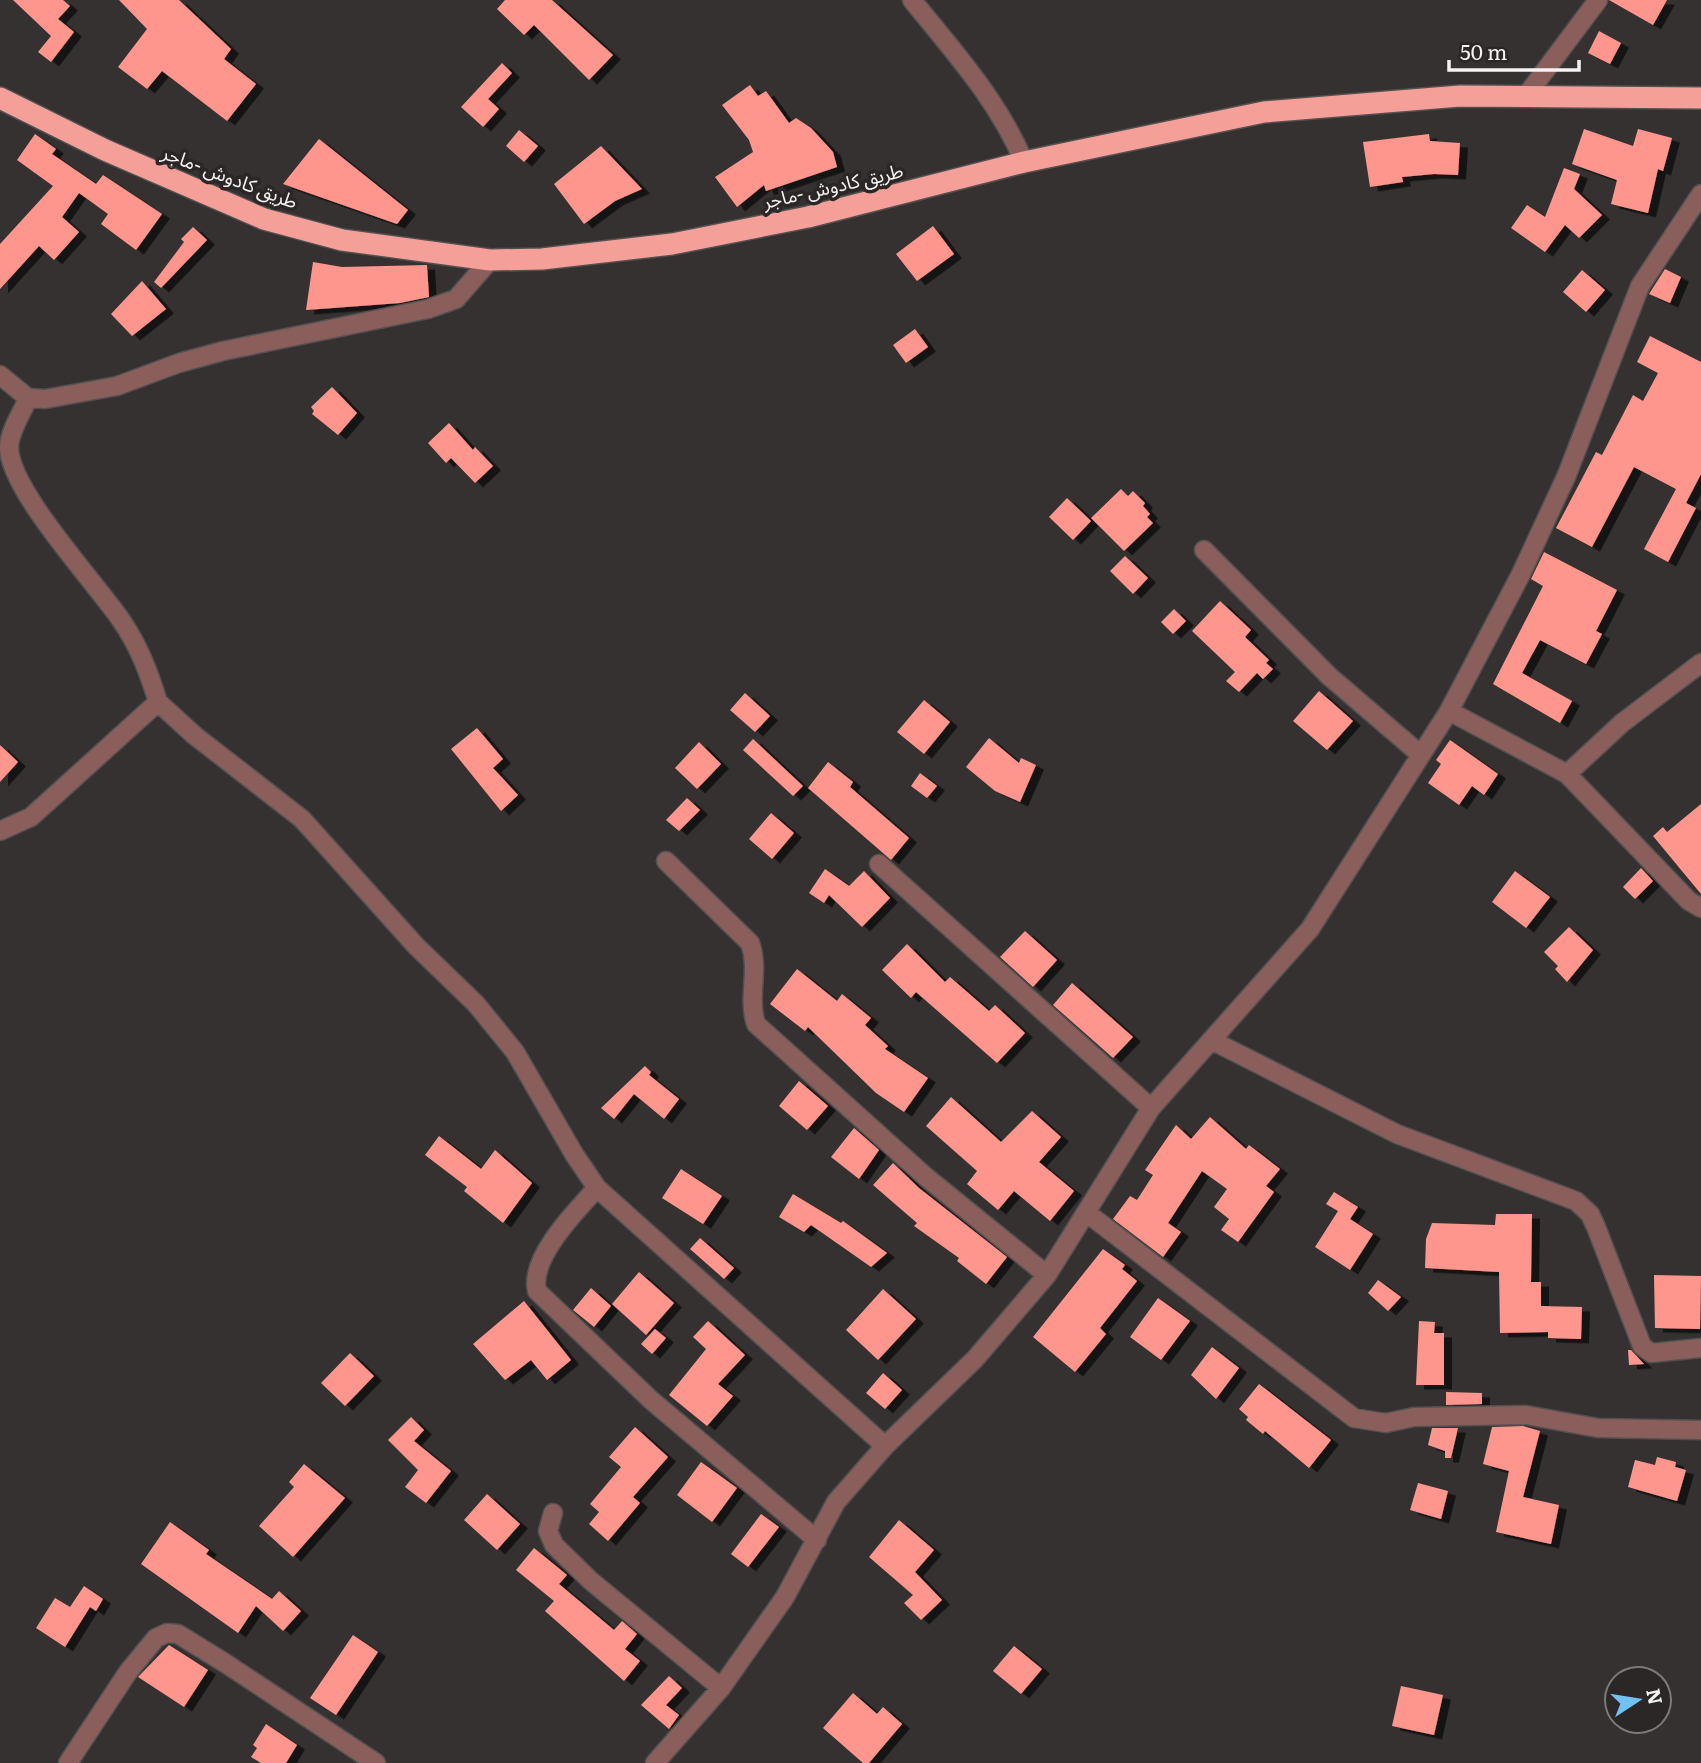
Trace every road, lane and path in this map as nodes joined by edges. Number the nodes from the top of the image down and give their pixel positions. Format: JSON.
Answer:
{"nodes":[{"id":1,"x":912,"y":0,"type":"edge"},
{"id":2,"x":1598,"y":0,"type":"edge"},
{"id":3,"x":1526,"y":96,"type":"junction"},
{"id":4,"x":0,"y":98,"type":"edge"},
{"id":5,"x":1701,"y":98,"type":"edge"},
{"id":6,"x":1024,"y":162,"type":"junction"},
{"id":7,"x":1701,"y":194,"type":"edge"},
{"id":8,"x":490,"y":260,"type":"junction"},
{"id":9,"x":0,"y":375,"type":"edge"},
{"id":10,"x":28,"y":398,"type":"junction"},
{"id":11,"x":1204,"y":550,"type":"dead end"},
{"id":12,"x":1701,"y":663,"type":"edge"},
{"id":13,"x":158,"y":702,"type":"junction"},
{"id":14,"x":1449,"y":711,"type":"junction"},
{"id":15,"x":1421,"y":755,"type":"junction"},
{"id":16,"x":1567,"y":774,"type":"junction"},
{"id":17,"x":0,"y":831,"type":"edge"},
{"id":18,"x":666,"y":862,"type":"dead end"},
{"id":19,"x":879,"y":864,"type":"dead end"},
{"id":20,"x":1701,"y":908,"type":"edge"},
{"id":21,"x":1211,"y":1040,"type":"junction"},
{"id":22,"x":1151,"y":1108,"type":"junction"},
{"id":23,"x":597,"y":1188,"type":"junction"},
{"id":24,"x":1087,"y":1213,"type":"junction"},
{"id":25,"x":1047,"y":1275,"type":"junction"},
{"id":26,"x":1701,"y":1348,"type":"edge"},
{"id":27,"x":1701,"y":1430,"type":"edge"},
{"id":28,"x":885,"y":1446,"type":"junction"},
{"id":29,"x":554,"y":1513,"type":"dead end"},
{"id":30,"x":817,"y":1540,"type":"junction"},
{"id":31,"x":721,"y":1688,"type":"junction"},
{"id":32,"x":68,"y":1763,"type":"edge"},
{"id":33,"x":376,"y":1763,"type":"edge"},
{"id":34,"x":655,"y":1763,"type":"edge"}],
"edges":[{"from":1,"to":6,"type":"street"},
{"from":2,"to":3,"type":"street"},
{"from":3,"to":5,"type":"highway","name":"طريق كادوش -ماجر"},
{"from":3,"to":6,"type":"highway","name":"طريق كادوش -ماجر"},
{"from":4,"to":8,"type":"highway","name":"طريق كادوش -ماجر"},
{"from":6,"to":8,"type":"highway","name":"طريق كادوش -ماجر"},
{"from":7,"to":14,"type":"street"},
{"from":8,"to":10,"type":"street"},
{"from":9,"to":10,"type":"street"},
{"from":10,"to":13,"type":"street"},
{"from":11,"to":15,"type":"street"},
{"from":12,"to":16,"type":"street"},
{"from":13,"to":17,"type":"street"},
{"from":13,"to":23,"type":"street"},
{"from":14,"to":15,"type":"street"},
{"from":14,"to":16,"type":"street"},
{"from":15,"to":21,"type":"street"},
{"from":16,"to":20,"type":"street"},
{"from":18,"to":25,"type":"street"},
{"from":19,"to":22,"type":"street"},
{"from":21,"to":22,"type":"street"},
{"from":21,"to":26,"type":"street"},
{"from":22,"to":24,"type":"street"},
{"from":23,"to":28,"type":"street"},
{"from":23,"to":30,"type":"street"},
{"from":24,"to":25,"type":"street"},
{"from":24,"to":27,"type":"street"},
{"from":25,"to":28,"type":"street"},
{"from":28,"to":30,"type":"street"},
{"from":29,"to":31,"type":"street"},
{"from":30,"to":31,"type":"street"},
{"from":31,"to":34,"type":"street"},
{"from":32,"to":33,"type":"street"}]}
